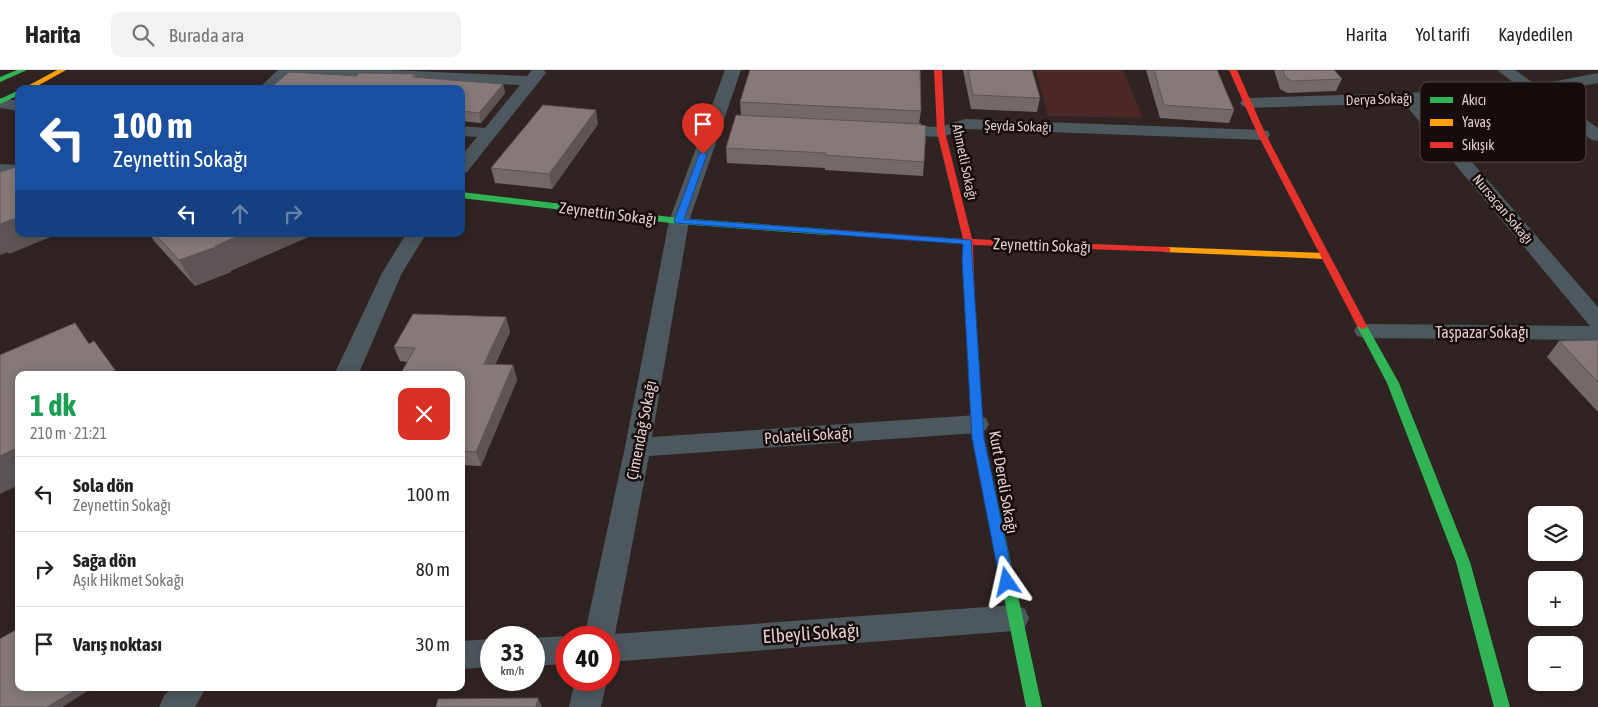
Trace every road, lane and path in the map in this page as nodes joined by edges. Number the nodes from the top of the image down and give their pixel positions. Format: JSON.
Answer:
{"nodes":[{"id":1,"x":19,"y":70,"type":"edge"},
{"id":2,"x":23,"y":70,"type":"edge"},
{"id":3,"x":62,"y":70,"type":"edge"},
{"id":4,"x":288,"y":70,"type":"edge"},
{"id":5,"x":733,"y":70,"type":"edge"},
{"id":6,"x":938,"y":70,"type":"edge"},
{"id":7,"x":1233,"y":70,"type":"edge"},
{"id":8,"x":1505,"y":70,"type":"edge"},
{"id":9,"x":0,"y":75,"type":"edge"},
{"id":10,"x":537,"y":76,"type":"edge"},
{"id":11,"x":1598,"y":78,"type":"edge"},
{"id":12,"x":0,"y":80,"type":"edge"},
{"id":13,"x":1522,"y":82,"type":"edge"},
{"id":14,"x":1576,"y":82,"type":"edge"},
{"id":15,"x":34,"y":85,"type":"edge"},
{"id":16,"x":271,"y":85,"type":"edge"},
{"id":17,"x":15,"y":94,"type":"edge"},
{"id":18,"x":1420,"y":97,"type":"edge"},
{"id":19,"x":1408,"y":98,"type":"junction"},
{"id":20,"x":0,"y":102,"type":"edge"},
{"id":21,"x":1248,"y":103,"type":"junction"},
{"id":22,"x":15,"y":105,"type":"edge"},
{"id":23,"x":1420,"y":112,"type":"edge"},
{"id":24,"x":715,"y":121,"type":"junction"},
{"id":25,"x":734,"y":122,"type":"edge"},
{"id":26,"x":1586,"y":128,"type":"edge"},
{"id":27,"x":882,"y":129,"type":"edge"},
{"id":28,"x":465,"y":132,"type":"edge"},
{"id":29,"x":941,"y":132,"type":"junction"},
{"id":30,"x":490,"y":133,"type":"junction"},
{"id":31,"x":1262,"y":135,"type":"junction"},
{"id":32,"x":1598,"y":136,"type":"edge"},
{"id":33,"x":1463,"y":162,"type":"edge"},
{"id":34,"x":465,"y":163,"type":"edge"},
{"id":35,"x":0,"y":169,"type":"edge"},
{"id":36,"x":15,"y":170,"type":"edge"},
{"id":37,"x":465,"y":195,"type":"edge"},
{"id":38,"x":679,"y":221,"type":"junction"},
{"id":39,"x":414,"y":237,"type":"edge"},
{"id":40,"x":968,"y":242,"type":"junction"},
{"id":41,"x":1325,"y":256,"type":"junction"},
{"id":42,"x":967,"y":259,"type":"joint"},
{"id":43,"x":1598,"y":321,"type":"edge"},
{"id":44,"x":1365,"y":331,"type":"junction"},
{"id":45,"x":1598,"y":333,"type":"edge"},
{"id":46,"x":348,"y":371,"type":"edge"},
{"id":47,"x":978,"y":424,"type":"junction"},
{"id":48,"x":638,"y":447,"type":"junction"},
{"id":49,"x":1014,"y":618,"type":"junction"},
{"id":50,"x":601,"y":626,"type":"edge"},
{"id":51,"x":620,"y":647,"type":"edge"},
{"id":52,"x":480,"y":653,"type":"edge"},
{"id":53,"x":465,"y":654,"type":"edge"},
{"id":54,"x":188,"y":691,"type":"edge"},
{"id":55,"x":589,"y":691,"type":"edge"},
{"id":56,"x":175,"y":707,"type":"edge"},
{"id":57,"x":585,"y":707,"type":"edge"},
{"id":58,"x":1034,"y":707,"type":"edge"},
{"id":59,"x":1502,"y":707,"type":"edge"}],
"edges":[{"from":1,"to":9,"type":"street"},
{"from":2,"to":12,"type":"street"},
{"from":3,"to":15,"type":"street"},
{"from":4,"to":10,"type":"street"},
{"from":4,"to":16,"type":"street"},
{"from":5,"to":24,"type":"street","name":"Çimendağ Sokağı"},
{"from":6,"to":29,"type":"street","name":"Ahmetli Sokağı"},
{"from":7,"to":21,"type":"street"},
{"from":8,"to":13,"type":"street"},
{"from":10,"to":30,"type":"street"},
{"from":11,"to":14,"type":"street","name":"Derya Sokağı"},
{"from":17,"to":20,"type":"street"},
{"from":18,"to":19,"type":"street","name":"Derya Sokağı"},
{"from":19,"to":21,"type":"street","name":"Derya Sokağı"},
{"from":19,"to":23,"type":"street","name":"Nursaçan Sokağı"},
{"from":20,"to":22,"type":"street"},
{"from":21,"to":31,"type":"street"},
{"from":24,"to":25,"type":"street"},
{"from":24,"to":38,"type":"street","name":"Çimendağ Sokağı"},
{"from":26,"to":32,"type":"street"},
{"from":27,"to":29,"type":"street","name":"Şeyda Sokağı"},
{"from":28,"to":30,"type":"street"},
{"from":29,"to":31,"type":"street","name":"Şeyda Sokağı"},
{"from":29,"to":40,"type":"street","name":"Ahmetli Sokağı"},
{"from":30,"to":34,"type":"street"},
{"from":31,"to":41,"type":"street"},
{"from":33,"to":43,"type":"street","name":"Nursaçan Sokağı"},
{"from":35,"to":36,"type":"street"},
{"from":37,"to":38,"type":"street","name":"Zeynettin Sokağı"},
{"from":38,"to":40,"type":"street","name":"Zeynettin Sokağı"},
{"from":38,"to":48,"type":"street","name":"Çimendağ Sokağı"},
{"from":39,"to":46,"type":"street"},
{"from":40,"to":41,"type":"street","name":"Zeynettin Sokağı"},
{"from":40,"to":42,"type":"street","name":"Ahmetli Sokağı"},
{"from":41,"to":44,"type":"street"},
{"from":42,"to":47,"type":"street","name":"Kurt Dereli Sokağı"},
{"from":44,"to":45,"type":"street","name":"Taşpazar Sokağı"},
{"from":44,"to":59,"type":"street"},
{"from":47,"to":48,"type":"street","name":"Polateli Sokağı"},
{"from":47,"to":49,"type":"street","name":"Kurt Dereli Sokağı"},
{"from":48,"to":50,"type":"street","name":"Çimendağ Sokağı"},
{"from":49,"to":51,"type":"street","name":"Elbeyli Sokağı"},
{"from":49,"to":58,"type":"street","name":"Kurt Dereli Sokağı"},
{"from":52,"to":53,"type":"street"},
{"from":54,"to":56,"type":"street"},
{"from":55,"to":57,"type":"street"}]}
